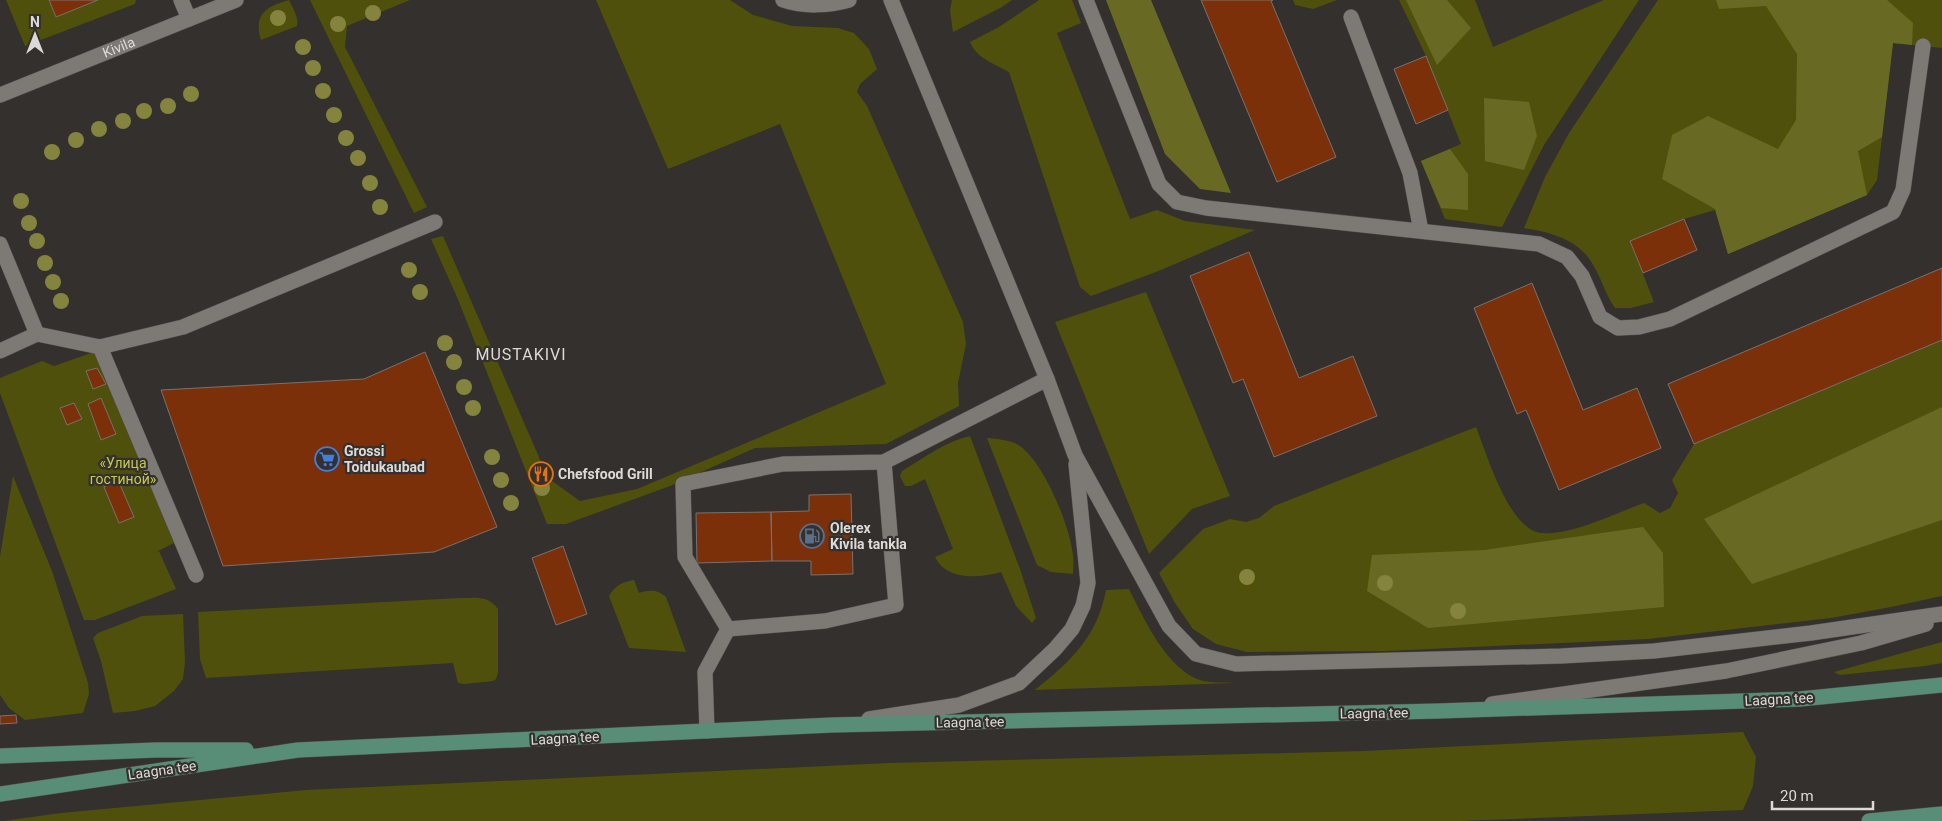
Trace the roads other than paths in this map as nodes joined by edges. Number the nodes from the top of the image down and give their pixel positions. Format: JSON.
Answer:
{"nodes":[{"id":1,"x":181,"y":0,"type":"edge"},
{"id":2,"x":236,"y":0,"type":"edge"},
{"id":3,"x":783,"y":0,"type":"edge"},
{"id":4,"x":849,"y":0,"type":"edge"},
{"id":5,"x":891,"y":0,"type":"edge"},
{"id":6,"x":1086,"y":0,"type":"edge"},
{"id":7,"x":1351,"y":17,"type":"dead end"},
{"id":8,"x":189,"y":19,"type":"junction"},
{"id":9,"x":1923,"y":46,"type":"dead end"},
{"id":10,"x":0,"y":95,"type":"edge"},
{"id":11,"x":435,"y":222,"type":"dead end"},
{"id":12,"x":1421,"y":231,"type":"junction"},
{"id":13,"x":0,"y":244,"type":"edge"},
{"id":14,"x":37,"y":334,"type":"junction"},
{"id":15,"x":100,"y":347,"type":"junction"},
{"id":16,"x":0,"y":351,"type":"edge"},
{"id":17,"x":1047,"y":379,"type":"junction"},
{"id":18,"x":1075,"y":455,"type":"junction"},
{"id":19,"x":884,"y":462,"type":"junction"},
{"id":20,"x":196,"y":576,"type":"dead end"},
{"id":21,"x":1942,"y":614,"type":"edge"},
{"id":22,"x":1942,"y":620,"type":"edge"},
{"id":23,"x":728,"y":629,"type":"junction"},
{"id":24,"x":1942,"y":685,"type":"edge"},
{"id":25,"x":1439,"y":711,"type":"junction"},
{"id":26,"x":832,"y":725,"type":"junction"},
{"id":27,"x":707,"y":731,"type":"junction"},
{"id":28,"x":298,"y":750,"type":"junction"},
{"id":29,"x":0,"y":756,"type":"edge"},
{"id":30,"x":0,"y":794,"type":"edge"},
{"id":31,"x":1942,"y":814,"type":"edge"},
{"id":32,"x":1869,"y":821,"type":"edge"}],
"edges":[{"from":1,"to":8,"type":"street"},
{"from":2,"to":8,"type":"street","name":"Kivila"},
{"from":3,"to":4,"type":"street"},
{"from":5,"to":17,"type":"street"},
{"from":6,"to":12,"type":"street"},
{"from":7,"to":12,"type":"street"},
{"from":8,"to":10,"type":"street","name":"Kivila"},
{"from":9,"to":12,"type":"street"},
{"from":11,"to":15,"type":"street"},
{"from":13,"to":14,"type":"street"},
{"from":14,"to":15,"type":"street"},
{"from":14,"to":16,"type":"street"},
{"from":15,"to":20,"type":"street"},
{"from":17,"to":18,"type":"street"},
{"from":17,"to":19,"type":"street"},
{"from":18,"to":21,"type":"street"},
{"from":18,"to":26,"type":"street"},
{"from":19,"to":23,"type":"street"},
{"from":19,"to":23,"type":"street"},
{"from":22,"to":25,"type":"street"},
{"from":23,"to":27,"type":"street"},
{"from":24,"to":25,"type":"main road","name":"Laagna tee"},
{"from":25,"to":26,"type":"main road","name":"Laagna tee"},
{"from":26,"to":27,"type":"main road","name":"Laagna tee"},
{"from":27,"to":28,"type":"main road","name":"Laagna tee"},
{"from":28,"to":29,"type":"main road"},
{"from":28,"to":30,"type":"main road","name":"Laagna tee"},
{"from":31,"to":32,"type":"main road"}]}
